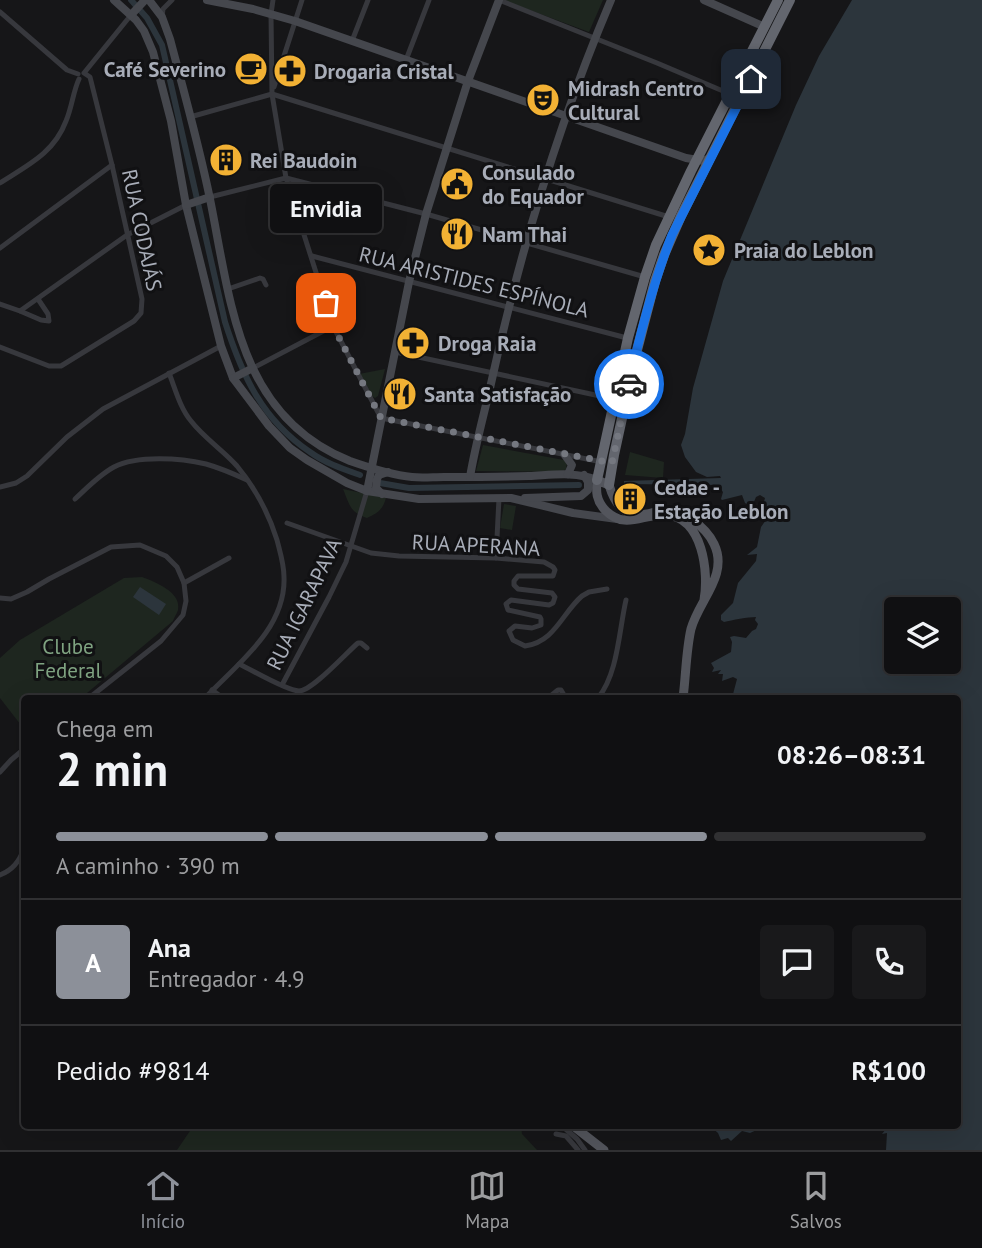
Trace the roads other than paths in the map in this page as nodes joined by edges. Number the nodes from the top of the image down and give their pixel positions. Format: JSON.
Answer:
{"nodes":[{"id":1,"x":114,"y":0,"type":"edge"},
{"id":2,"x":171,"y":0,"type":"edge"},
{"id":3,"x":207,"y":0,"type":"edge"},
{"id":4,"x":272,"y":0,"type":"edge"},
{"id":5,"x":302,"y":0,"type":"edge"},
{"id":6,"x":368,"y":0,"type":"edge"},
{"id":7,"x":429,"y":0,"type":"edge"},
{"id":8,"x":499,"y":0,"type":"edge"},
{"id":9,"x":611,"y":0,"type":"edge"},
{"id":10,"x":704,"y":0,"type":"edge"},
{"id":11,"x":778,"y":0,"type":"edge"},
{"id":12,"x":790,"y":0,"type":"edge"},
{"id":13,"x":149,"y":2,"type":"edge"},
{"id":14,"x":0,"y":12,"type":"edge"},
{"id":15,"x":271,"y":14,"type":"junction"},
{"id":16,"x":131,"y":15,"type":"junction"},
{"id":17,"x":162,"y":17,"type":"junction"},
{"id":18,"x":295,"y":21,"type":"junction"},
{"id":19,"x":765,"y":27,"type":"junction"},
{"id":20,"x":594,"y":38,"type":"junction"},
{"id":21,"x":352,"y":41,"type":"junction"},
{"id":22,"x":406,"y":60,"type":"junction"},
{"id":23,"x":80,"y":75,"type":"junction"},
{"id":24,"x":751,"y":79,"type":"junction"},
{"id":25,"x":468,"y":81,"type":"junction"},
{"id":26,"x":272,"y":94,"type":"junction"},
{"id":27,"x":730,"y":94,"type":"junction"},
{"id":28,"x":565,"y":116,"type":"junction"},
{"id":29,"x":190,"y":117,"type":"junction"},
{"id":30,"x":447,"y":148,"type":"junction"},
{"id":31,"x":711,"y":157,"type":"junction"},
{"id":32,"x":697,"y":160,"type":"junction"},
{"id":33,"x":112,"y":164,"type":"junction"},
{"id":34,"x":286,"y":178,"type":"junction"},
{"id":35,"x":545,"y":179,"type":"junction"},
{"id":36,"x":0,"y":183,"type":"edge"},
{"id":37,"x":210,"y":197,"type":"junction"},
{"id":38,"x":186,"y":205,"type":"junction"},
{"id":39,"x":426,"y":214,"type":"junction"},
{"id":40,"x":669,"y":217,"type":"junction"},
{"id":41,"x":127,"y":235,"type":"junction"},
{"id":42,"x":525,"y":243,"type":"junction"},
{"id":43,"x":0,"y":248,"type":"edge"},
{"id":44,"x":312,"y":256,"type":"junction"},
{"id":45,"x":645,"y":277,"type":"junction"},
{"id":46,"x":409,"y":282,"type":"junction"},
{"id":47,"x":266,"y":285,"type":"dead end"},
{"id":48,"x":228,"y":289,"type":"junction"},
{"id":49,"x":38,"y":299,"type":"junction"},
{"id":50,"x":0,"y":304,"type":"edge"},
{"id":51,"x":508,"y":307,"type":"junction"},
{"id":52,"x":20,"y":311,"type":"junction"},
{"id":53,"x":333,"y":326,"type":"junction"},
{"id":54,"x":628,"y":338,"type":"junction"},
{"id":55,"x":221,"y":346,"type":"junction"},
{"id":56,"x":0,"y":347,"type":"edge"},
{"id":57,"x":394,"y":352,"type":"junction"},
{"id":58,"x":253,"y":368,"type":"junction"},
{"id":59,"x":169,"y":373,"type":"junction"},
{"id":60,"x":493,"y":373,"type":"junction"},
{"id":61,"x":233,"y":379,"type":"junction"},
{"id":62,"x":614,"y":399,"type":"junction"},
{"id":63,"x":381,"y":418,"type":"junction"},
{"id":64,"x":479,"y":437,"type":"junction"},
{"id":65,"x":374,"y":453,"type":"junction"},
{"id":66,"x":564,"y":454,"type":"junction"},
{"id":67,"x":606,"y":463,"type":"junction"},
{"id":68,"x":372,"y":468,"type":"junction"},
{"id":69,"x":388,"y":472,"type":"junction"},
{"id":70,"x":568,"y":474,"type":"junction"},
{"id":71,"x":583,"y":475,"type":"junction"},
{"id":72,"x":470,"y":477,"type":"junction"},
{"id":73,"x":597,"y":480,"type":"junction"},
{"id":74,"x":250,"y":482,"type":"junction"},
{"id":75,"x":609,"y":485,"type":"junction"},
{"id":76,"x":0,"y":487,"type":"edge"},
{"id":77,"x":367,"y":491,"type":"junction"},
{"id":78,"x":382,"y":494,"type":"junction"},
{"id":79,"x":499,"y":498,"type":"junction"},
{"id":80,"x":511,"y":498,"type":"junction"},
{"id":81,"x":75,"y":499,"type":"dead end"},
{"id":82,"x":617,"y":519,"type":"junction"},
{"id":83,"x":287,"y":523,"type":"dead end"},
{"id":84,"x":352,"y":547,"type":"junction"},
{"id":85,"x":229,"y":558,"type":"dead end"},
{"id":86,"x":496,"y":558,"type":"junction"},
{"id":87,"x":719,"y":558,"type":"junction"},
{"id":88,"x":705,"y":559,"type":"junction"},
{"id":89,"x":184,"y":583,"type":"junction"},
{"id":90,"x":607,"y":589,"type":"dead end"},
{"id":91,"x":0,"y":598,"type":"edge"},
{"id":92,"x":626,"y":600,"type":"dead end"},
{"id":93,"x":704,"y":600,"type":"junction"},
{"id":94,"x":367,"y":648,"type":"dead end"},
{"id":95,"x":239,"y":664,"type":"junction"},
{"id":96,"x":282,"y":685,"type":"junction"},
{"id":97,"x":212,"y":690,"type":"junction"},
{"id":98,"x":93,"y":695,"type":"edge"},
{"id":99,"x":208,"y":695,"type":"edge"},
{"id":100,"x":219,"y":695,"type":"edge"},
{"id":101,"x":600,"y":695,"type":"edge"},
{"id":102,"x":683,"y":695,"type":"edge"},
{"id":103,"x":21,"y":752,"type":"edge"},
{"id":104,"x":0,"y":772,"type":"edge"},
{"id":105,"x":21,"y":856,"type":"edge"},
{"id":106,"x":0,"y":875,"type":"edge"},
{"id":107,"x":566,"y":1129,"type":"edge"},
{"id":108,"x":577,"y":1129,"type":"edge"},
{"id":109,"x":585,"y":1129,"type":"edge"},
{"id":110,"x":556,"y":1134,"type":"dead end"},
{"id":111,"x":602,"y":1149,"type":"edge"},
{"id":112,"x":578,"y":1150,"type":"edge"},
{"id":113,"x":585,"y":1150,"type":"edge"}],
"edges":[{"from":1,"to":16,"type":"main road"},
{"from":2,"to":13,"type":"street"},
{"from":2,"to":17,"type":"street"},
{"from":3,"to":15,"type":"main road"},
{"from":4,"to":15,"type":"street"},
{"from":5,"to":18,"type":"street"},
{"from":6,"to":21,"type":"street"},
{"from":7,"to":22,"type":"street"},
{"from":8,"to":20,"type":"street"},
{"from":8,"to":25,"type":"main road"},
{"from":9,"to":20,"type":"main road"},
{"from":10,"to":19,"type":"main road"},
{"from":11,"to":19,"type":"highway"},
{"from":12,"to":24,"type":"highway"},
{"from":13,"to":16,"type":"main road"},
{"from":13,"to":17,"type":"main road"},
{"from":14,"to":23,"type":"street"},
{"from":15,"to":18,"type":"main road"},
{"from":15,"to":26,"type":"street"},
{"from":16,"to":23,"type":"street"},
{"from":16,"to":38,"type":"main road"},
{"from":17,"to":29,"type":"main road"},
{"from":18,"to":21,"type":"main road"},
{"from":18,"to":26,"type":"street"},
{"from":19,"to":24,"type":"highway"},
{"from":19,"to":27,"type":"highway"},
{"from":20,"to":27,"type":"street"},
{"from":20,"to":28,"type":"main road"},
{"from":21,"to":22,"type":"main road"},
{"from":22,"to":25,"type":"main road"},
{"from":23,"to":33,"type":"street","name":"RUA CODAJÁS"},
{"from":23,"to":36,"type":"street"},
{"from":24,"to":31,"type":"highway"},
{"from":25,"to":28,"type":"main road"},
{"from":25,"to":30,"type":"main road"},
{"from":26,"to":29,"type":"street"},
{"from":26,"to":30,"type":"street"},
{"from":26,"to":34,"type":"street"},
{"from":27,"to":32,"type":"highway"},
{"from":28,"to":32,"type":"main road"},
{"from":28,"to":35,"type":"main road"},
{"from":29,"to":37,"type":"main road"},
{"from":30,"to":35,"type":"street"},
{"from":30,"to":39,"type":"main road"},
{"from":31,"to":32,"type":"main road"},
{"from":31,"to":67,"type":"highway"},
{"from":32,"to":40,"type":"highway"},
{"from":33,"to":41,"type":"street","name":"RUA CODAJÁS"},
{"from":33,"to":43,"type":"street"},
{"from":34,"to":37,"type":"street"},
{"from":34,"to":39,"type":"street"},
{"from":34,"to":44,"type":"street"},
{"from":35,"to":40,"type":"street"},
{"from":35,"to":42,"type":"main road"},
{"from":37,"to":38,"type":"main road"},
{"from":37,"to":48,"type":"main road"},
{"from":38,"to":41,"type":"street"},
{"from":38,"to":55,"type":"main road"},
{"from":39,"to":42,"type":"street"},
{"from":39,"to":46,"type":"main road"},
{"from":40,"to":45,"type":"highway"},
{"from":41,"to":49,"type":"street"},
{"from":41,"to":56,"type":"street","name":"RUA CODAJÁS"},
{"from":42,"to":45,"type":"street"},
{"from":42,"to":51,"type":"main road"},
{"from":44,"to":46,"type":"street","name":"RUA ARISTIDES ESPÍNOLA"},
{"from":44,"to":53,"type":"street"},
{"from":45,"to":54,"type":"highway"},
{"from":46,"to":51,"type":"street","name":"RUA ARISTIDES ESPÍNOLA"},
{"from":46,"to":57,"type":"main road"},
{"from":47,"to":48,"type":"street"},
{"from":48,"to":58,"type":"main road"},
{"from":49,"to":52,"type":"street"},
{"from":49,"to":52,"type":"street"},
{"from":50,"to":52,"type":"street"},
{"from":51,"to":54,"type":"street","name":"RUA ARISTIDES ESPÍNOLA"},
{"from":51,"to":60,"type":"main road"},
{"from":53,"to":58,"type":"street"},
{"from":53,"to":63,"type":"street"},
{"from":54,"to":62,"type":"highway"},
{"from":55,"to":59,"type":"street"},
{"from":55,"to":61,"type":"main road"},
{"from":57,"to":60,"type":"street"},
{"from":57,"to":63,"type":"main road"},
{"from":58,"to":61,"type":"main road"},
{"from":58,"to":68,"type":"main road"},
{"from":59,"to":74,"type":"street"},
{"from":59,"to":76,"type":"street"},
{"from":60,"to":62,"type":"street"},
{"from":60,"to":64,"type":"main road"},
{"from":61,"to":77,"type":"main road"},
{"from":62,"to":67,"type":"highway"},
{"from":63,"to":64,"type":"street"},
{"from":63,"to":65,"type":"main road"},
{"from":64,"to":66,"type":"street"},
{"from":64,"to":72,"type":"main road"},
{"from":65,"to":68,"type":"main road"},
{"from":65,"to":69,"type":"main road"},
{"from":66,"to":67,"type":"street"},
{"from":66,"to":70,"type":"main road"},
{"from":67,"to":73,"type":"highway"},
{"from":67,"to":75,"type":"highway"},
{"from":68,"to":69,"type":"main road"},
{"from":68,"to":77,"type":"main road"},
{"from":69,"to":72,"type":"main road"},
{"from":69,"to":78,"type":"main road"},
{"from":70,"to":71,"type":"main road"},
{"from":70,"to":72,"type":"main road"},
{"from":71,"to":73,"type":"main road"},
{"from":71,"to":80,"type":"main road"},
{"from":73,"to":75,"type":"main road"},
{"from":73,"to":82,"type":"main road"},
{"from":74,"to":81,"type":"street"},
{"from":74,"to":95,"type":"street"},
{"from":75,"to":87,"type":"main road"},
{"from":77,"to":78,"type":"main road"},
{"from":77,"to":84,"type":"street","name":"RUA IGARAPAVA"},
{"from":78,"to":79,"type":"main road"},
{"from":79,"to":80,"type":"main road"},
{"from":79,"to":86,"type":"street"},
{"from":80,"to":82,"type":"main road"},
{"from":82,"to":88,"type":"main road"},
{"from":83,"to":84,"type":"street","name":"RUA APERANA"},
{"from":84,"to":86,"type":"street","name":"RUA APERANA"},
{"from":84,"to":96,"type":"street","name":"RUA IGARAPAVA"},
{"from":85,"to":89,"type":"street"},
{"from":86,"to":90,"type":"street","name":"RUA APERANA"},
{"from":87,"to":88,"type":"main road"},
{"from":87,"to":93,"type":"main road"},
{"from":88,"to":93,"type":"main road"},
{"from":89,"to":91,"type":"street"},
{"from":89,"to":98,"type":"street"},
{"from":92,"to":101,"type":"street"},
{"from":93,"to":102,"type":"main road"},
{"from":94,"to":96,"type":"street"},
{"from":95,"to":96,"type":"street","name":"RUA IGARAPAVA"},
{"from":95,"to":97,"type":"street"},
{"from":97,"to":99,"type":"street"},
{"from":97,"to":100,"type":"street"},
{"from":103,"to":104,"type":"street"},
{"from":105,"to":106,"type":"street"},
{"from":107,"to":113,"type":"street"},
{"from":108,"to":111,"type":"main road"},
{"from":109,"to":111,"type":"main road"},
{"from":110,"to":112,"type":"street"}]}
